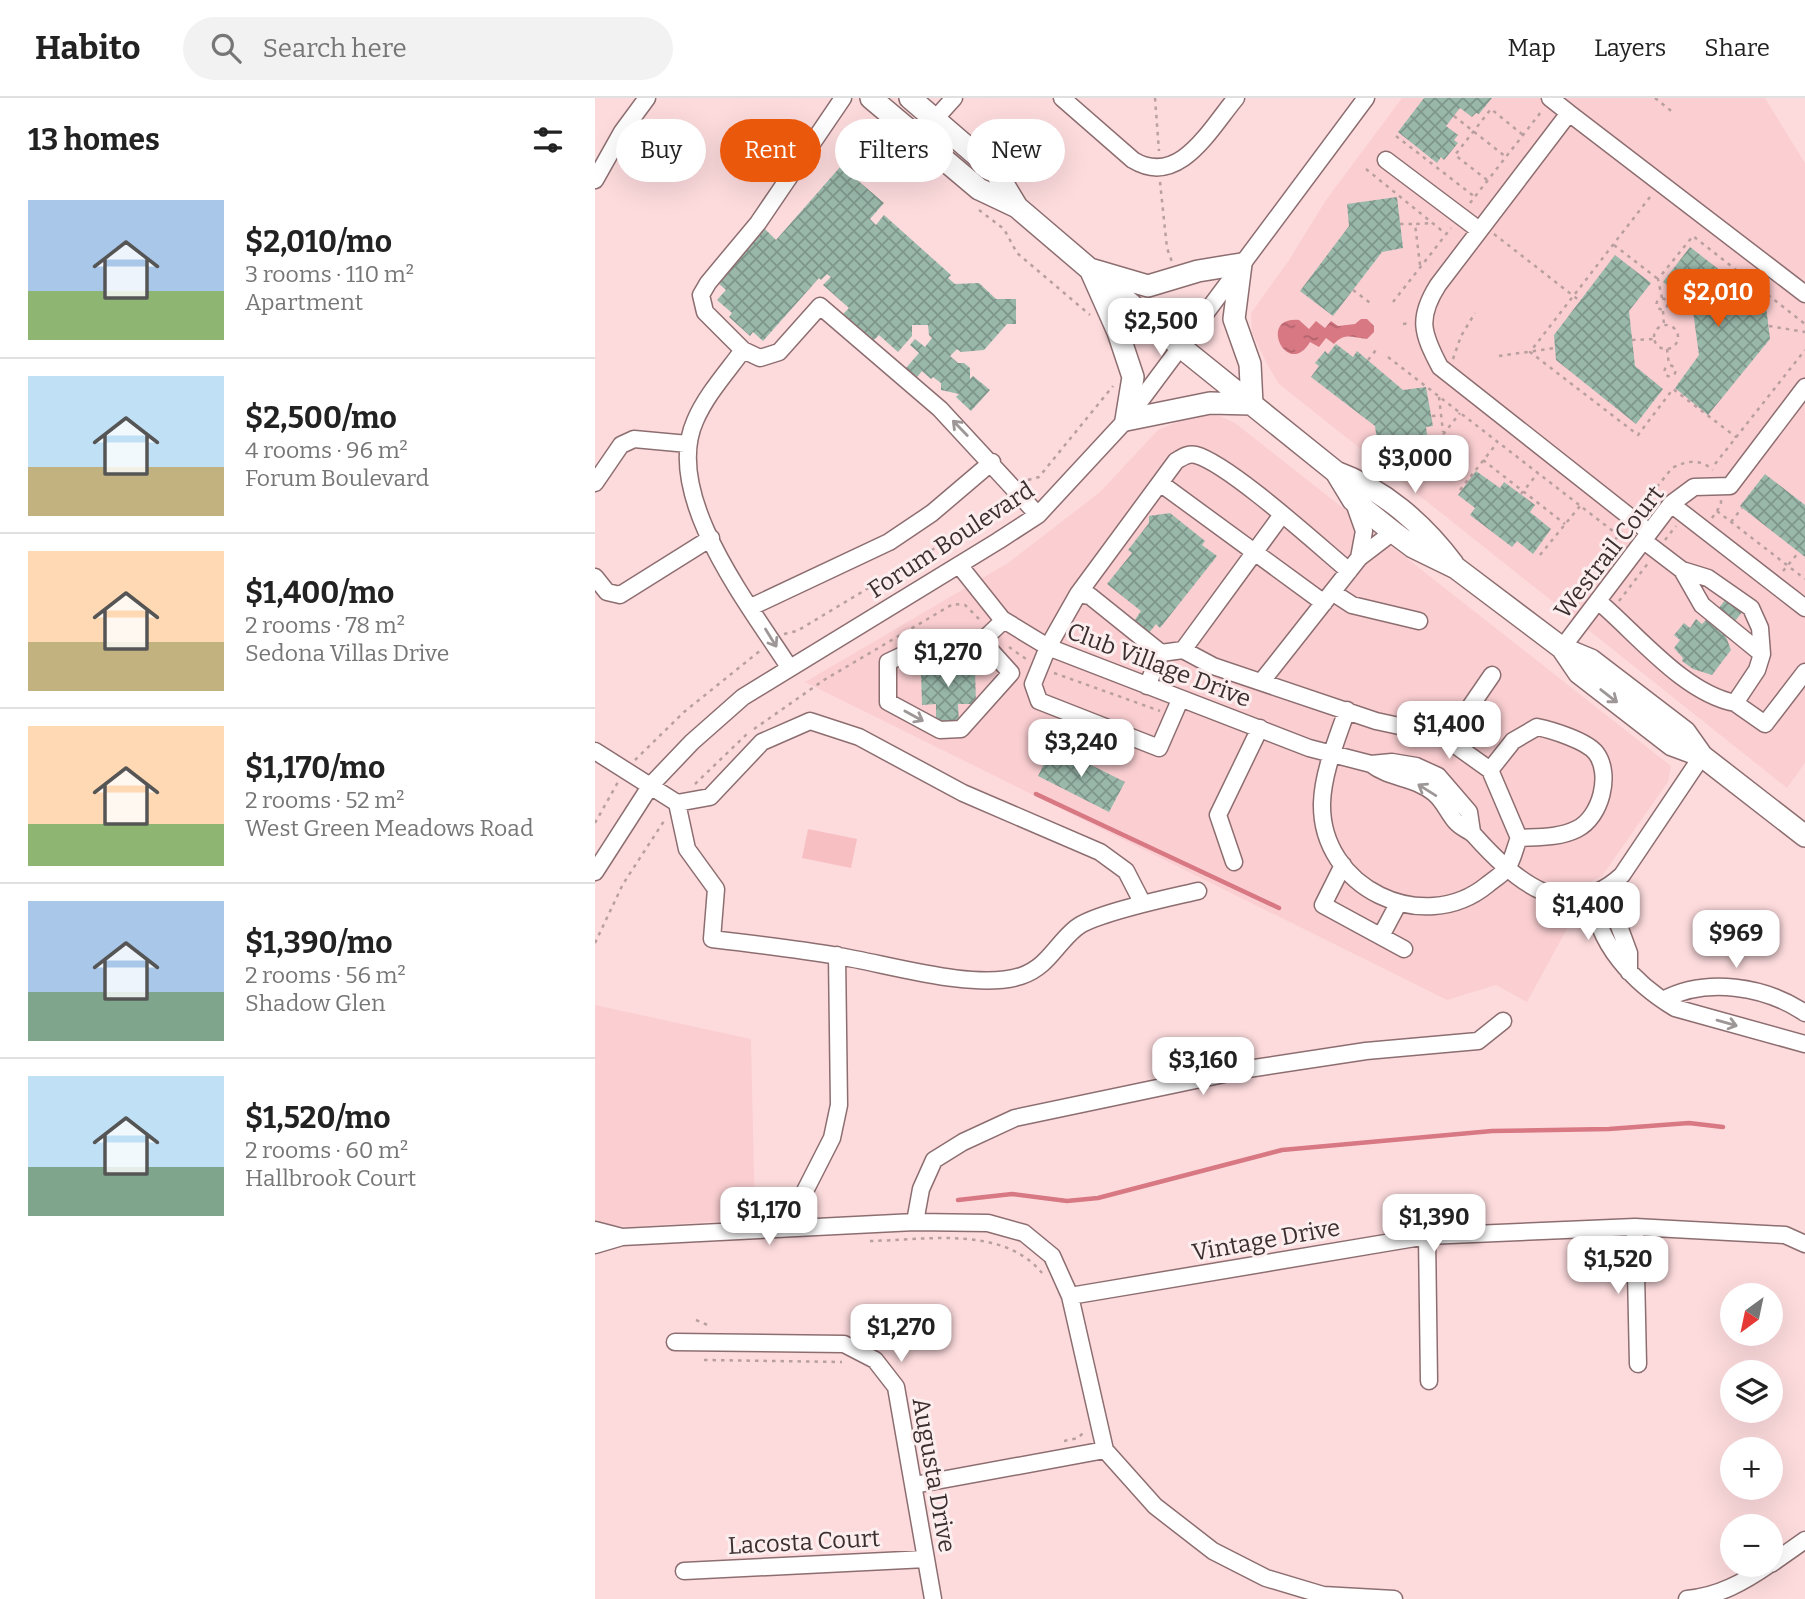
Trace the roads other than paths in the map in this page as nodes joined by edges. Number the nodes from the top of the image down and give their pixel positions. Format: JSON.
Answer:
{"nodes":[{"id":1,"x":647,"y":98,"type":"edge"},
{"id":2,"x":843,"y":98,"type":"edge"},
{"id":3,"x":871,"y":98,"type":"edge"},
{"id":4,"x":890,"y":98,"type":"edge"},
{"id":5,"x":911,"y":98,"type":"edge"},
{"id":6,"x":954,"y":98,"type":"edge"},
{"id":7,"x":1062,"y":98,"type":"edge"},
{"id":8,"x":1236,"y":98,"type":"edge"},
{"id":9,"x":1366,"y":98,"type":"edge"},
{"id":10,"x":1551,"y":98,"type":"edge"},
{"id":11,"x":1569,"y":113,"type":"junction"},
{"id":12,"x":935,"y":119,"type":"junction"},
{"id":13,"x":953,"y":135,"type":"edge"},
{"id":14,"x":1386,"y":160,"type":"dead end"},
{"id":15,"x":595,"y":180,"type":"edge"},
{"id":16,"x":1017,"y":207,"type":"junction"},
{"id":17,"x":1481,"y":227,"type":"junction"},
{"id":18,"x":1241,"y":264,"type":"junction"},
{"id":19,"x":1090,"y":269,"type":"junction"},
{"id":20,"x":1805,"y":294,"type":"edge"},
{"id":21,"x":1182,"y":348,"type":"junction"},
{"id":22,"x":743,"y":350,"type":"junction"},
{"id":23,"x":1805,"y":387,"type":"edge"},
{"id":24,"x":1252,"y":404,"type":"junction"},
{"id":25,"x":1126,"y":420,"type":"junction"},
{"id":26,"x":688,"y":444,"type":"junction"},
{"id":27,"x":992,"y":462,"type":"junction"},
{"id":28,"x":1336,"y":472,"type":"junction"},
{"id":29,"x":595,"y":483,"type":"edge"},
{"id":30,"x":1160,"y":483,"type":"junction"},
{"id":31,"x":1353,"y":500,"type":"junction"},
{"id":32,"x":1671,"y":504,"type":"junction"},
{"id":33,"x":1038,"y":515,"type":"junction"},
{"id":34,"x":1281,"y":516,"type":"junction"},
{"id":35,"x":1393,"y":532,"type":"junction"},
{"id":36,"x":711,"y":538,"type":"junction"},
{"id":37,"x":1650,"y":542,"type":"junction"},
{"id":38,"x":1256,"y":551,"type":"junction"},
{"id":39,"x":1354,"y":564,"type":"junction"},
{"id":40,"x":959,"y":565,"type":"junction"},
{"id":41,"x":1456,"y":568,"type":"junction"},
{"id":42,"x":1682,"y":570,"type":"junction"},
{"id":43,"x":595,"y":578,"type":"edge"},
{"id":44,"x":1078,"y":594,"type":"junction"},
{"id":45,"x":1328,"y":597,"type":"junction"},
{"id":46,"x":1605,"y":606,"type":"junction"},
{"id":47,"x":751,"y":607,"type":"junction"},
{"id":48,"x":1805,"y":608,"type":"edge"},
{"id":49,"x":1004,"y":620,"type":"junction"},
{"id":50,"x":1419,"y":621,"type":"dead end"},
{"id":51,"x":982,"y":641,"type":"junction"},
{"id":52,"x":1048,"y":647,"type":"junction"},
{"id":53,"x":1562,"y":648,"type":"junction"},
{"id":54,"x":1183,"y":650,"type":"junction"},
{"id":55,"x":1161,"y":653,"type":"junction"},
{"id":56,"x":1762,"y":654,"type":"junction"},
{"id":57,"x":789,"y":667,"type":"junction"},
{"id":58,"x":1805,"y":672,"type":"edge"},
{"id":59,"x":1011,"y":673,"type":"junction"},
{"id":60,"x":1493,"y":675,"type":"dead end"},
{"id":61,"x":1262,"y":681,"type":"junction"},
{"id":62,"x":1033,"y":684,"type":"junction"},
{"id":63,"x":1147,"y":686,"type":"junction"},
{"id":64,"x":1180,"y":700,"type":"junction"},
{"id":65,"x":1735,"y":703,"type":"junction"},
{"id":66,"x":1347,"y":710,"type":"junction"},
{"id":67,"x":1260,"y":728,"type":"junction"},
{"id":68,"x":1448,"y":739,"type":"junction"},
{"id":69,"x":595,"y":751,"type":"edge"},
{"id":70,"x":1332,"y":755,"type":"junction"},
{"id":71,"x":1702,"y":756,"type":"junction"},
{"id":72,"x":1490,"y":770,"type":"junction"},
{"id":73,"x":651,"y":786,"type":"junction"},
{"id":74,"x":677,"y":803,"type":"junction"},
{"id":75,"x":1805,"y":836,"type":"edge"},
{"id":76,"x":1519,"y":838,"type":"junction"},
{"id":77,"x":1234,"y":862,"type":"dead end"},
{"id":78,"x":1343,"y":865,"type":"junction"},
{"id":79,"x":1507,"y":869,"type":"junction"},
{"id":80,"x":595,"y":872,"type":"edge"},
{"id":81,"x":1198,"y":891,"type":"dead end"},
{"id":82,"x":1593,"y":894,"type":"junction"},
{"id":83,"x":1143,"y":904,"type":"junction"},
{"id":84,"x":1398,"y":904,"type":"junction"},
{"id":85,"x":1381,"y":936,"type":"junction"},
{"id":86,"x":1404,"y":949,"type":"dead end"},
{"id":87,"x":837,"y":955,"type":"junction"},
{"id":88,"x":1663,"y":1000,"type":"junction"},
{"id":89,"x":1805,"y":1013,"type":"edge"},
{"id":90,"x":1503,"y":1021,"type":"dead end"},
{"id":91,"x":1805,"y":1044,"type":"edge"},
{"id":92,"x":915,"y":1222,"type":"junction"},
{"id":93,"x":802,"y":1227,"type":"junction"},
{"id":94,"x":1635,"y":1227,"type":"junction"},
{"id":95,"x":595,"y":1230,"type":"edge"},
{"id":96,"x":1427,"y":1236,"type":"junction"},
{"id":97,"x":622,"y":1237,"type":"junction"},
{"id":98,"x":1805,"y":1244,"type":"edge"},
{"id":99,"x":595,"y":1245,"type":"edge"},
{"id":100,"x":1070,"y":1296,"type":"junction"},
{"id":101,"x":675,"y":1342,"type":"dead end"},
{"id":102,"x":1638,"y":1364,"type":"dead end"},
{"id":103,"x":1429,"y":1381,"type":"dead end"},
{"id":104,"x":1105,"y":1450,"type":"junction"},
{"id":105,"x":914,"y":1485,"type":"junction"},
{"id":106,"x":1805,"y":1540,"type":"edge"},
{"id":107,"x":1783,"y":1555,"type":"edge"},
{"id":108,"x":926,"y":1559,"type":"junction"},
{"id":109,"x":684,"y":1571,"type":"dead end"},
{"id":110,"x":1752,"y":1577,"type":"edge"},
{"id":111,"x":933,"y":1599,"type":"edge"},
{"id":112,"x":1394,"y":1599,"type":"edge"},
{"id":113,"x":1687,"y":1599,"type":"edge"}],
"edges":[{"from":1,"to":15,"type":"street"},
{"from":2,"to":22,"type":"street"},
{"from":3,"to":16,"type":"main road"},
{"from":4,"to":12,"type":"main road"},
{"from":5,"to":12,"type":"main road"},
{"from":6,"to":12,"type":"street"},
{"from":7,"to":8,"type":"street"},
{"from":9,"to":18,"type":"street","name":"Forum Boulevard"},
{"from":10,"to":11,"type":"street"},
{"from":11,"to":17,"type":"street"},
{"from":11,"to":20,"type":"street"},
{"from":13,"to":16,"type":"main road"},
{"from":14,"to":17,"type":"street"},
{"from":16,"to":19,"type":"main road"},
{"from":17,"to":37,"type":"street"},
{"from":18,"to":19,"type":"main road"},
{"from":18,"to":21,"type":"street","name":"Forum Boulevard"},
{"from":18,"to":24,"type":"main road"},
{"from":19,"to":21,"type":"main road"},
{"from":19,"to":25,"type":"main road"},
{"from":21,"to":24,"type":"main road"},
{"from":21,"to":25,"type":"street","name":"Forum Boulevard"},
{"from":22,"to":26,"type":"street"},
{"from":27,"to":22,"type":"street","one_way":true},
{"from":23,"to":32,"type":"street","name":"Westrail Court"},
{"from":24,"to":25,"type":"main road"},
{"from":24,"to":28,"type":"main road"},
{"from":25,"to":33,"type":"street","name":"Forum Boulevard"},
{"from":26,"to":29,"type":"street"},
{"from":26,"to":36,"type":"street"},
{"from":27,"to":33,"type":"street"},
{"from":27,"to":47,"type":"street"},
{"from":28,"to":31,"type":"main road"},
{"from":28,"to":41,"type":"main road"},
{"from":30,"to":34,"type":"street"},
{"from":30,"to":38,"type":"street"},
{"from":30,"to":44,"type":"street"},
{"from":31,"to":35,"type":"main road"},
{"from":31,"to":39,"type":"street"},
{"from":32,"to":37,"type":"street","name":"Westrail Court"},
{"from":32,"to":48,"type":"street"},
{"from":33,"to":40,"type":"street","name":"Forum Boulevard"},
{"from":34,"to":38,"type":"street"},
{"from":34,"to":39,"type":"street"},
{"from":35,"to":39,"type":"street"},
{"from":35,"to":41,"type":"main road"},
{"from":36,"to":43,"type":"street"},
{"from":36,"to":47,"type":"street"},
{"from":37,"to":42,"type":"street"},
{"from":37,"to":46,"type":"street","name":"Westrail Court"},
{"from":38,"to":45,"type":"street"},
{"from":38,"to":54,"type":"street"},
{"from":39,"to":45,"type":"street"},
{"from":40,"to":49,"type":"street","name":"Club Village Drive"},
{"from":40,"to":57,"type":"street","name":"Forum Boulevard"},
{"from":41,"to":53,"type":"main road"},
{"from":42,"to":56,"type":"street"},
{"from":42,"to":56,"type":"street"},
{"from":44,"to":52,"type":"street"},
{"from":44,"to":55,"type":"street"},
{"from":45,"to":50,"type":"street"},
{"from":45,"to":61,"type":"street"},
{"from":46,"to":53,"type":"street","name":"Westrail Court"},
{"from":46,"to":65,"type":"street"},
{"from":47,"to":57,"type":"street","one_way":true},
{"from":49,"to":51,"type":"street"},
{"from":49,"to":52,"type":"street","name":"Club Village Drive"},
{"from":51,"to":59,"type":"street"},
{"from":51,"to":59,"type":"street","one_way":true},
{"from":52,"to":62,"type":"street"},
{"from":52,"to":63,"type":"street","name":"Club Village Drive"},
{"from":53,"to":71,"type":"main road"},
{"from":54,"to":55,"type":"street"},
{"from":54,"to":61,"type":"street"},
{"from":55,"to":63,"type":"street"},
{"from":56,"to":65,"type":"street"},
{"from":57,"to":73,"type":"street","name":"Forum Boulevard"},
{"from":58,"to":65,"type":"street"},
{"from":59,"to":62,"type":"street"},
{"from":60,"to":68,"type":"street"},
{"from":61,"to":66,"type":"street"},
{"from":62,"to":64,"type":"street"},
{"from":63,"to":64,"type":"street","name":"Club Village Drive"},
{"from":64,"to":67,"type":"street","name":"Club Village Drive"},
{"from":66,"to":68,"type":"street"},
{"from":66,"to":70,"type":"street"},
{"from":67,"to":70,"type":"street","name":"Club Village Drive"},
{"from":67,"to":77,"type":"street"},
{"from":68,"to":72,"type":"street"},
{"from":69,"to":73,"type":"street"},
{"from":70,"to":78,"type":"street"},
{"from":79,"to":70,"type":"street","name":"Club Village Drive","one_way":true},
{"from":71,"to":75,"type":"main road"},
{"from":71,"to":82,"type":"street","name":"Club Village Drive"},
{"from":72,"to":76,"type":"street"},
{"from":72,"to":76,"type":"street"},
{"from":73,"to":74,"type":"street"},
{"from":73,"to":80,"type":"street","name":"Forum Boulevard"},
{"from":74,"to":83,"type":"street"},
{"from":74,"to":87,"type":"street"},
{"from":76,"to":79,"type":"street"},
{"from":78,"to":84,"type":"street"},
{"from":78,"to":85,"type":"street"},
{"from":79,"to":82,"type":"street","name":"Club Village Drive"},
{"from":79,"to":84,"type":"street"},
{"from":81,"to":83,"type":"street"},
{"from":82,"to":88,"type":"street"},
{"from":83,"to":87,"type":"street"},
{"from":84,"to":85,"type":"street"},
{"from":85,"to":86,"type":"street"},
{"from":87,"to":93,"type":"street"},
{"from":88,"to":89,"type":"street"},
{"from":88,"to":91,"type":"street","one_way":true},
{"from":90,"to":92,"type":"street"},
{"from":92,"to":93,"type":"street"},
{"from":92,"to":100,"type":"street"},
{"from":93,"to":97,"type":"street"},
{"from":94,"to":96,"type":"street","name":"Vintage Drive"},
{"from":94,"to":98,"type":"street","name":"Vintage Drive"},
{"from":94,"to":102,"type":"street"},
{"from":95,"to":97,"type":"street"},
{"from":96,"to":100,"type":"street","name":"Vintage Drive"},
{"from":96,"to":103,"type":"street"},
{"from":97,"to":99,"type":"street"},
{"from":100,"to":104,"type":"street"},
{"from":101,"to":105,"type":"street","name":"Augusta Drive"},
{"from":104,"to":105,"type":"street"},
{"from":104,"to":112,"type":"street"},
{"from":105,"to":108,"type":"street","name":"Augusta Drive"},
{"from":106,"to":107,"type":"street"},
{"from":108,"to":109,"type":"street","name":"Lacosta Court"},
{"from":108,"to":111,"type":"street","name":"Augusta Drive"},
{"from":110,"to":113,"type":"street"}]}
